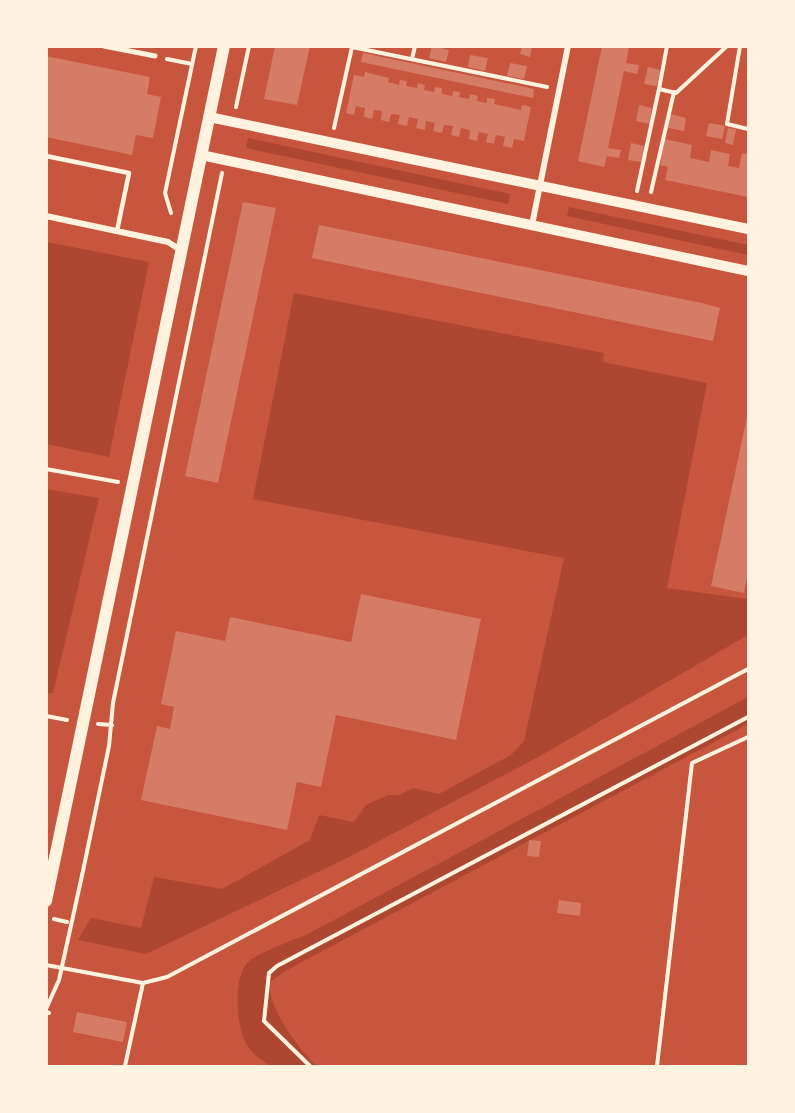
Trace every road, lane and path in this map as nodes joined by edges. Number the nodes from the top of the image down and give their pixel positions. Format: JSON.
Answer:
{"nodes":[{"id":1,"x":104,"y":46,"type":"edge"},
{"id":2,"x":196,"y":46,"type":"edge"},
{"id":3,"x":224,"y":46,"type":"edge"},
{"id":4,"x":249,"y":46,"type":"edge"},
{"id":5,"x":415,"y":46,"type":"edge"},
{"id":6,"x":568,"y":46,"type":"edge"},
{"id":7,"x":668,"y":46,"type":"edge"},
{"id":8,"x":727,"y":46,"type":"edge"},
{"id":9,"x":740,"y":46,"type":"edge"},
{"id":10,"x":155,"y":56,"type":"joint"},
{"id":11,"x":412,"y":59,"type":"junction"},
{"id":12,"x":192,"y":64,"type":"junction"},
{"id":13,"x":559,"y":89,"type":"junction"},
{"id":14,"x":659,"y":89,"type":"junction"},
{"id":15,"x":674,"y":92,"type":"junction"},
{"id":16,"x":209,"y":117,"type":"junction"},
{"id":17,"x":233,"y":122,"type":"junction"},
{"id":18,"x":334,"y":128,"type":"dead end"},
{"id":19,"x":748,"y":129,"type":"edge"},
{"id":20,"x":201,"y":155,"type":"junction"},
{"id":21,"x":46,"y":156,"type":"edge"},
{"id":22,"x":225,"y":159,"type":"junction"},
{"id":23,"x":541,"y":186,"type":"junction"},
{"id":24,"x":634,"y":205,"type":"junction"},
{"id":25,"x":648,"y":208,"type":"junction"},
{"id":26,"x":46,"y":216,"type":"edge"},
{"id":27,"x":532,"y":225,"type":"junction"},
{"id":28,"x":748,"y":229,"type":"edge"},
{"id":29,"x":117,"y":231,"type":"junction"},
{"id":30,"x":168,"y":242,"type":"junction"},
{"id":31,"x":183,"y":251,"type":"junction"},
{"id":32,"x":748,"y":271,"type":"edge"},
{"id":33,"x":46,"y":469,"type":"edge"},
{"id":34,"x":132,"y":485,"type":"junction"},
{"id":35,"x":157,"y":489,"type":"junction"},
{"id":36,"x":748,"y":669,"type":"edge"},
{"id":37,"x":748,"y":717,"type":"edge"},
{"id":38,"x":748,"y":737,"type":"edge"},
{"id":39,"x":46,"y":901,"type":"edge"},
{"id":40,"x":54,"y":919,"type":"dead end"},
{"id":41,"x":67,"y":922,"type":"dead end"},
{"id":42,"x":46,"y":965,"type":"edge"},
{"id":43,"x":62,"y":968,"type":"junction"},
{"id":44,"x":142,"y":983,"type":"junction"},
{"id":45,"x":47,"y":1011,"type":"edge"},
{"id":46,"x":125,"y":1066,"type":"edge"},
{"id":47,"x":310,"y":1066,"type":"edge"},
{"id":48,"x":657,"y":1066,"type":"edge"}],
"edges":[{"from":1,"to":10,"type":"street"},
{"from":2,"to":12,"type":"path"},
{"from":3,"to":16,"type":"main road"},
{"from":4,"to":17,"type":"path"},
{"from":5,"to":11,"type":"path"},
{"from":6,"to":13,"type":"street"},
{"from":7,"to":14,"type":"path"},
{"from":8,"to":15,"type":"path"},
{"from":9,"to":19,"type":"path"},
{"from":10,"to":12,"type":"path"},
{"from":11,"to":13,"type":"path"},
{"from":11,"to":18,"type":"path"},
{"from":12,"to":30,"type":"path"},
{"from":13,"to":23,"type":"street"},
{"from":14,"to":15,"type":"path"},
{"from":14,"to":24,"type":"path"},
{"from":15,"to":25,"type":"path"},
{"from":16,"to":17,"type":"street"},
{"from":16,"to":20,"type":"main road"},
{"from":17,"to":23,"type":"street"},
{"from":20,"to":22,"type":"street"},
{"from":20,"to":31,"type":"main road"},
{"from":21,"to":29,"type":"lane"},
{"from":22,"to":27,"type":"street"},
{"from":22,"to":35,"type":"path"},
{"from":23,"to":24,"type":"street"},
{"from":23,"to":27,"type":"street"},
{"from":24,"to":25,"type":"street"},
{"from":25,"to":28,"type":"street"},
{"from":26,"to":29,"type":"street"},
{"from":27,"to":32,"type":"street"},
{"from":29,"to":30,"type":"street"},
{"from":30,"to":31,"type":"street"},
{"from":31,"to":34,"type":"main road"},
{"from":33,"to":34,"type":"path"},
{"from":34,"to":35,"type":"path"},
{"from":34,"to":39,"type":"main road"},
{"from":35,"to":43,"type":"path"},
{"from":36,"to":44,"type":"path"},
{"from":37,"to":47,"type":"path"},
{"from":38,"to":48,"type":"path"},
{"from":40,"to":41,"type":"path"},
{"from":42,"to":43,"type":"path"},
{"from":43,"to":44,"type":"path"},
{"from":43,"to":45,"type":"path"},
{"from":44,"to":46,"type":"path"}]}
